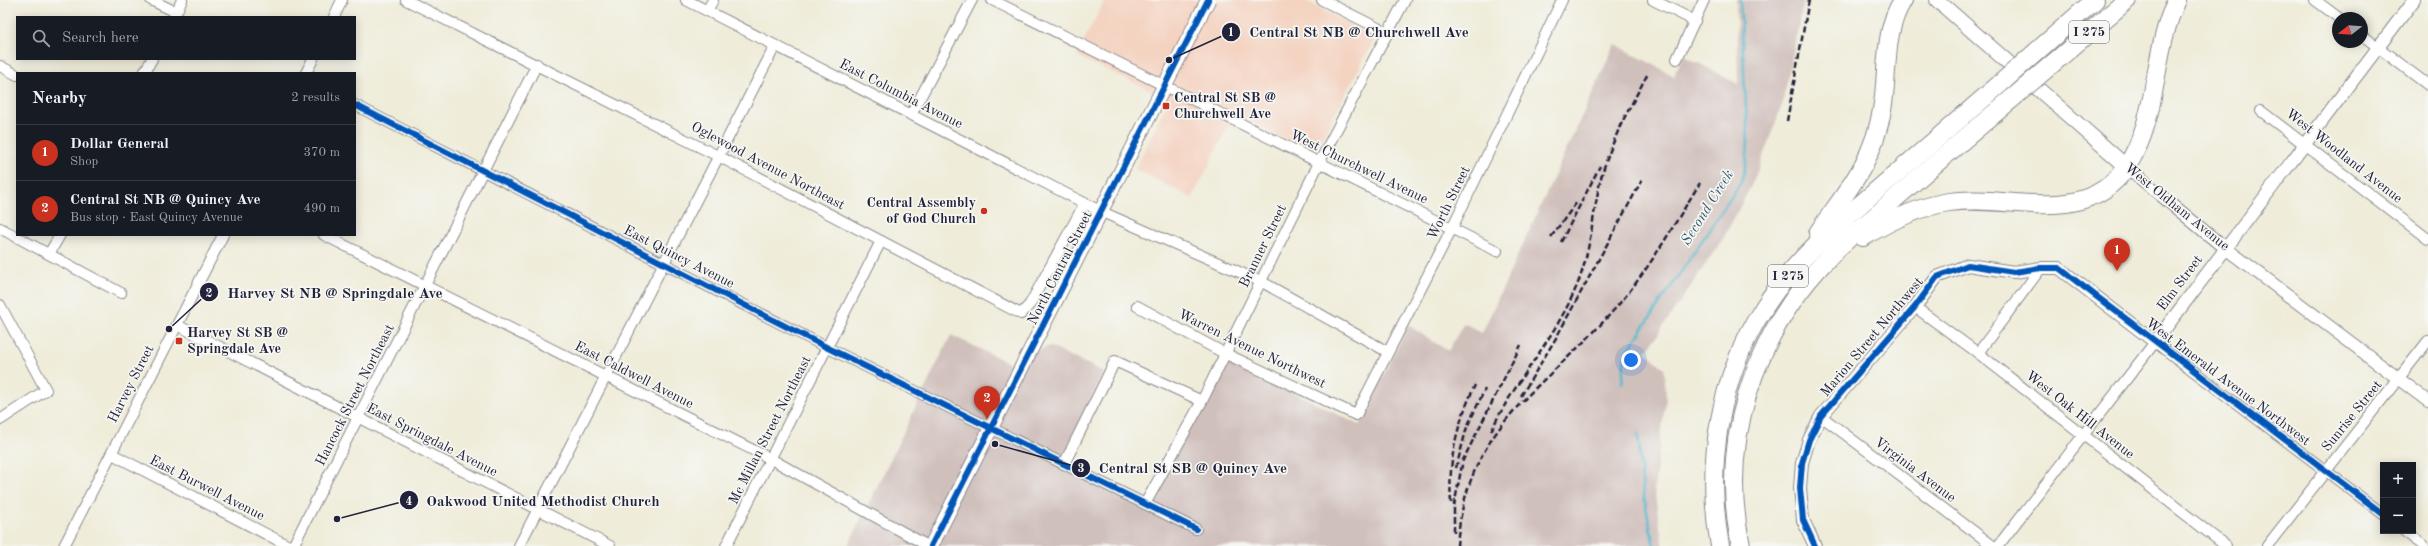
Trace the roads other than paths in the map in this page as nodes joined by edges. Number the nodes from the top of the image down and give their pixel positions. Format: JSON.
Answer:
{"nodes":[{"id":1,"x":151,"y":0,"type":"edge"},
{"id":2,"x":182,"y":0,"type":"edge"},
{"id":3,"x":342,"y":0,"type":"edge"},
{"id":4,"x":406,"y":0,"type":"edge"},
{"id":5,"x":686,"y":0,"type":"edge"},
{"id":6,"x":713,"y":0,"type":"edge"},
{"id":7,"x":972,"y":0,"type":"edge"},
{"id":8,"x":992,"y":0,"type":"edge"},
{"id":9,"x":1208,"y":0,"type":"edge"},
{"id":10,"x":1322,"y":0,"type":"edge"},
{"id":11,"x":1405,"y":0,"type":"edge"},
{"id":12,"x":1562,"y":0,"type":"edge"},
{"id":13,"x":1653,"y":0,"type":"edge"},
{"id":14,"x":1704,"y":0,"type":"edge"},
{"id":15,"x":1903,"y":0,"type":"edge"},
{"id":16,"x":1937,"y":0,"type":"edge"},
{"id":17,"x":2095,"y":0,"type":"edge"},
{"id":18,"x":2127,"y":0,"type":"edge"},
{"id":19,"x":2177,"y":0,"type":"edge"},
{"id":20,"x":2315,"y":0,"type":"edge"},
{"id":21,"x":2414,"y":0,"type":"edge"},
{"id":22,"x":707,"y":11,"type":"junction"},
{"id":23,"x":2332,"y":13,"type":"edge"},
{"id":24,"x":175,"y":15,"type":"edge"},
{"id":25,"x":334,"y":16,"type":"edge"},
{"id":26,"x":1695,"y":21,"type":"junction"},
{"id":27,"x":1388,"y":33,"type":"junction"},
{"id":28,"x":2368,"y":40,"type":"edge"},
{"id":29,"x":775,"y":46,"type":"junction"},
{"id":30,"x":2377,"y":47,"type":"junction"},
{"id":31,"x":1677,"y":59,"type":"dead end"},
{"id":32,"x":151,"y":60,"type":"edge"},
{"id":33,"x":312,"y":60,"type":"edge"},
{"id":34,"x":537,"y":64,"type":"junction"},
{"id":35,"x":0,"y":66,"type":"edge"},
{"id":36,"x":145,"y":72,"type":"edge"},
{"id":37,"x":306,"y":72,"type":"edge"},
{"id":38,"x":16,"y":74,"type":"edge"},
{"id":39,"x":2428,"y":85,"type":"edge"},
{"id":40,"x":1166,"y":88,"type":"junction"},
{"id":41,"x":356,"y":106,"type":"edge"},
{"id":42,"x":2261,"y":111,"type":"dead end"},
{"id":43,"x":911,"y":115,"type":"junction"},
{"id":44,"x":2304,"y":143,"type":"junction"},
{"id":45,"x":720,"y":157,"type":"junction"},
{"id":46,"x":1319,"y":163,"type":"junction"},
{"id":47,"x":2126,"y":167,"type":"junction"},
{"id":48,"x":483,"y":170,"type":"junction"},
{"id":49,"x":1085,"y":203,"type":"junction"},
{"id":50,"x":1102,"y":212,"type":"junction"},
{"id":51,"x":0,"y":228,"type":"edge"},
{"id":52,"x":1452,"y":228,"type":"junction"},
{"id":53,"x":59,"y":236,"type":"edge"},
{"id":54,"x":222,"y":236,"type":"edge"},
{"id":55,"x":326,"y":236,"type":"edge"},
{"id":56,"x":2428,"y":239,"type":"edge"},
{"id":57,"x":881,"y":241,"type":"junction"},
{"id":58,"x":2225,"y":248,"type":"junction"},
{"id":59,"x":1497,"y":251,"type":"dead end"},
{"id":60,"x":49,"y":254,"type":"junction"},
{"id":61,"x":1827,"y":258,"type":"junction"},
{"id":62,"x":663,"y":262,"type":"junction"},
{"id":63,"x":1796,"y":265,"type":"junction"},
{"id":64,"x":2041,"y":268,"type":"junction"},
{"id":65,"x":2059,"y":268,"type":"joint"},
{"id":66,"x":1262,"y":282,"type":"junction"},
{"id":67,"x":426,"y":286,"type":"junction"},
{"id":68,"x":121,"y":293,"type":"dead end"},
{"id":69,"x":0,"y":305,"type":"edge"},
{"id":70,"x":1137,"y":306,"type":"dead end"},
{"id":71,"x":1915,"y":307,"type":"junction"},
{"id":72,"x":177,"y":326,"type":"junction"},
{"id":73,"x":2428,"y":341,"type":"edge"},
{"id":74,"x":2155,"y":342,"type":"junction"},
{"id":75,"x":828,"y":348,"type":"junction"},
{"id":76,"x":1388,"y":352,"type":"junction"},
{"id":77,"x":1224,"y":353,"type":"junction"},
{"id":78,"x":1978,"y":353,"type":"junction"},
{"id":79,"x":605,"y":376,"type":"junction"},
{"id":80,"x":2400,"y":379,"type":"junction"},
{"id":81,"x":1202,"y":401,"type":"junction"},
{"id":82,"x":2428,"y":401,"type":"edge"},
{"id":83,"x":1356,"y":415,"type":"joint"},
{"id":84,"x":1821,"y":416,"type":"junction"},
{"id":85,"x":357,"y":418,"type":"junction"},
{"id":86,"x":0,"y":420,"type":"edge"},
{"id":87,"x":992,"y":429,"type":"junction"},
{"id":88,"x":2082,"y":434,"type":"junction"},
{"id":89,"x":112,"y":454,"type":"junction"},
{"id":90,"x":771,"y":459,"type":"junction"},
{"id":91,"x":1064,"y":464,"type":"junction"},
{"id":92,"x":2327,"y":470,"type":"junction"},
{"id":93,"x":1146,"y":504,"type":"junction"},
{"id":94,"x":538,"y":509,"type":"junction"},
{"id":95,"x":2380,"y":512,"type":"edge"},
{"id":96,"x":1196,"y":529,"type":"dead end"},
{"id":97,"x":2408,"y":534,"type":"edge"},
{"id":98,"x":64,"y":546,"type":"edge"},
{"id":99,"x":289,"y":546,"type":"edge"},
{"id":100,"x":293,"y":546,"type":"edge"},
{"id":101,"x":519,"y":546,"type":"edge"},
{"id":102,"x":610,"y":546,"type":"edge"},
{"id":103,"x":726,"y":546,"type":"edge"},
{"id":104,"x":928,"y":546,"type":"edge"},
{"id":105,"x":931,"y":546,"type":"edge"},
{"id":106,"x":1720,"y":546,"type":"edge"},
{"id":107,"x":1741,"y":546,"type":"edge"},
{"id":108,"x":1815,"y":546,"type":"edge"},
{"id":109,"x":1993,"y":546,"type":"edge"},
{"id":110,"x":1998,"y":546,"type":"edge"},
{"id":111,"x":2226,"y":546,"type":"edge"},
{"id":112,"x":2267,"y":546,"type":"edge"},
{"id":113,"x":2424,"y":546,"type":"edge"}],
"edges":[{"from":1,"to":24,"type":"street"},
{"from":2,"to":24,"type":"street"},
{"from":3,"to":25,"type":"street"},
{"from":4,"to":34,"type":"street","name":"Oglewood Avenue Northeast"},
{"from":5,"to":22,"type":"street","name":"East Columbia Avenue"},
{"from":6,"to":22,"type":"street"},
{"from":7,"to":43,"type":"street"},
{"from":8,"to":40,"type":"street","name":"West Churchwell Avenue"},
{"from":9,"to":40,"type":"main road","name":"North Central Street"},
{"from":10,"to":27,"type":"street"},
{"from":11,"to":27,"type":"street","name":"Branner Street"},
{"from":12,"to":52,"type":"street","name":"Worth Street"},
{"from":13,"to":26,"type":"street"},
{"from":14,"to":26,"type":"street"},
{"from":15,"to":63,"type":"highway"},
{"from":16,"to":47,"type":"main road","name":"West Oldham Avenue"},
{"from":17,"to":63,"type":"highway","number":"I 275","bridge":true},
{"from":18,"to":61,"type":"highway","number":"I 275","bridge":true},
{"from":19,"to":47,"type":"highway"},
{"from":20,"to":23,"type":"street"},
{"from":21,"to":30,"type":"street","name":"Elm Street"},
{"from":22,"to":29,"type":"street","name":"East Columbia Avenue"},
{"from":26,"to":31,"type":"street"},
{"from":27,"to":46,"type":"street","name":"Branner Street"},
{"from":28,"to":30,"type":"street"},
{"from":29,"to":43,"type":"street","name":"East Columbia Avenue"},
{"from":29,"to":45,"type":"street"},
{"from":30,"to":39,"type":"street"},
{"from":30,"to":44,"type":"street","name":"Elm Street"},
{"from":32,"to":36,"type":"street"},
{"from":33,"to":37,"type":"street"},
{"from":34,"to":45,"type":"street","name":"Oglewood Avenue Northeast"},
{"from":34,"to":48,"type":"street","name":"Hancock Street Northeast"},
{"from":35,"to":38,"type":"street"},
{"from":40,"to":46,"type":"street","name":"West Churchwell Avenue"},
{"from":40,"to":50,"type":"main road","name":"North Central Street"},
{"from":41,"to":48,"type":"street","name":"East Quincy Avenue"},
{"from":42,"to":44,"type":"street","name":"West Woodland Avenue"},
{"from":43,"to":49,"type":"street","name":"East Columbia Avenue"},
{"from":44,"to":56,"type":"street","name":"West Woodland Avenue"},
{"from":44,"to":58,"type":"street","name":"Elm Street"},
{"from":45,"to":57,"type":"street","name":"Oglewood Avenue Northeast"},
{"from":45,"to":62,"type":"street"},
{"from":46,"to":52,"type":"street","name":"West Churchwell Avenue"},
{"from":46,"to":66,"type":"street","name":"Branner Street"},
{"from":47,"to":58,"type":"street","name":"West Oldham Avenue"},
{"from":47,"to":61,"type":"highway"},
{"from":48,"to":62,"type":"street","name":"East Quincy Avenue"},
{"from":48,"to":67,"type":"street","name":"Hancock Street Northeast"},
{"from":49,"to":50,"type":"street","name":"East Columbia Avenue"},
{"from":49,"to":57,"type":"street","name":"Oglewood Avenue Northeast"},
{"from":50,"to":66,"type":"street","name":"East Columbia Avenue"},
{"from":50,"to":87,"type":"main road","name":"North Central Street"},
{"from":51,"to":60,"type":"street"},
{"from":52,"to":59,"type":"street","name":"West Churchwell Avenue"},
{"from":52,"to":76,"type":"street","name":"Worth Street"},
{"from":53,"to":60,"type":"street"},
{"from":54,"to":72,"type":"street","name":"Harvey Street"},
{"from":55,"to":67,"type":"street","name":"East Caldwell Avenue"},
{"from":57,"to":75,"type":"street","name":"Mc Millan Street Northeast"},
{"from":58,"to":74,"type":"street","name":"Elm Street"},
{"from":58,"to":80,"type":"street","name":"West Oldham Avenue"},
{"from":60,"to":68,"type":"street"},
{"from":61,"to":107,"type":"highway","number":"I 275"},
{"from":62,"to":75,"type":"street","name":"East Quincy Avenue"},
{"from":62,"to":79,"type":"street"},
{"from":63,"to":106,"type":"highway","number":"I 275"},
{"from":64,"to":65,"type":"street","name":"Marion Street Northwest"},
{"from":64,"to":71,"type":"street","name":"Marion Street Northwest"},
{"from":64,"to":78,"type":"street"},
{"from":65,"to":74,"type":"street","name":"West Emerald Avenue Northwest"},
{"from":66,"to":76,"type":"street","name":"East Columbia Avenue"},
{"from":66,"to":77,"type":"street","name":"Branner Street"},
{"from":67,"to":79,"type":"street","name":"East Caldwell Avenue"},
{"from":67,"to":85,"type":"street","name":"Hancock Street Northeast"},
{"from":69,"to":86,"type":"street"},
{"from":70,"to":77,"type":"street","name":"Warren Avenue Northwest"},
{"from":71,"to":78,"type":"street","name":"West Oak Hill Avenue"},
{"from":71,"to":84,"type":"street","name":"Marion Street Northwest"},
{"from":72,"to":85,"type":"street","name":"East Springdale Avenue"},
{"from":72,"to":89,"type":"street","name":"Harvey Street"},
{"from":73,"to":80,"type":"street","name":"Sunrise Street"},
{"from":74,"to":88,"type":"street","name":"Elm Street"},
{"from":74,"to":92,"type":"street","name":"West Emerald Avenue Northwest"},
{"from":75,"to":87,"type":"street","name":"East Quincy Avenue"},
{"from":75,"to":90,"type":"street","name":"Mc Millan Street Northeast"},
{"from":76,"to":83,"type":"street","name":"Worth Street"},
{"from":77,"to":81,"type":"street","name":"Branner Street"},
{"from":77,"to":83,"type":"street","name":"Warren Avenue Northwest"},
{"from":78,"to":88,"type":"street","name":"West Oak Hill Avenue"},
{"from":79,"to":90,"type":"street","name":"East Caldwell Avenue"},
{"from":79,"to":94,"type":"street"},
{"from":80,"to":82,"type":"street","name":"West Oldham Avenue"},
{"from":80,"to":92,"type":"street","name":"Sunrise Street"},
{"from":81,"to":91,"type":"street"},
{"from":81,"to":93,"type":"street","name":"Branner Street"},
{"from":84,"to":108,"type":"street","name":"Marion Street Northwest"},
{"from":84,"to":109,"type":"street","name":"Virginia Avenue"},
{"from":85,"to":94,"type":"street","name":"East Springdale Avenue"},
{"from":85,"to":100,"type":"street","name":"Hancock Street Northeast"},
{"from":87,"to":91,"type":"street","name":"East Quincy Avenue"},
{"from":87,"to":105,"type":"main road","name":"North Central Street"},
{"from":88,"to":110,"type":"street","name":"Elm Street"},
{"from":88,"to":111,"type":"street","name":"West Oak Hill Avenue"},
{"from":89,"to":98,"type":"street","name":"Harvey Street"},
{"from":89,"to":99,"type":"street","name":"East Burwell Avenue"},
{"from":90,"to":103,"type":"street","name":"Mc Millan Street Northeast"},
{"from":90,"to":104,"type":"street","name":"East Caldwell Avenue"},
{"from":91,"to":93,"type":"street","name":"East Quincy Avenue"},
{"from":92,"to":95,"type":"street","name":"West Emerald Avenue Northwest"},
{"from":92,"to":112,"type":"street","name":"Sunrise Street"},
{"from":93,"to":96,"type":"street","name":"East Quincy Avenue"},
{"from":94,"to":101,"type":"street"},
{"from":94,"to":102,"type":"street","name":"East Springdale Avenue"},
{"from":97,"to":113,"type":"street"}]}
